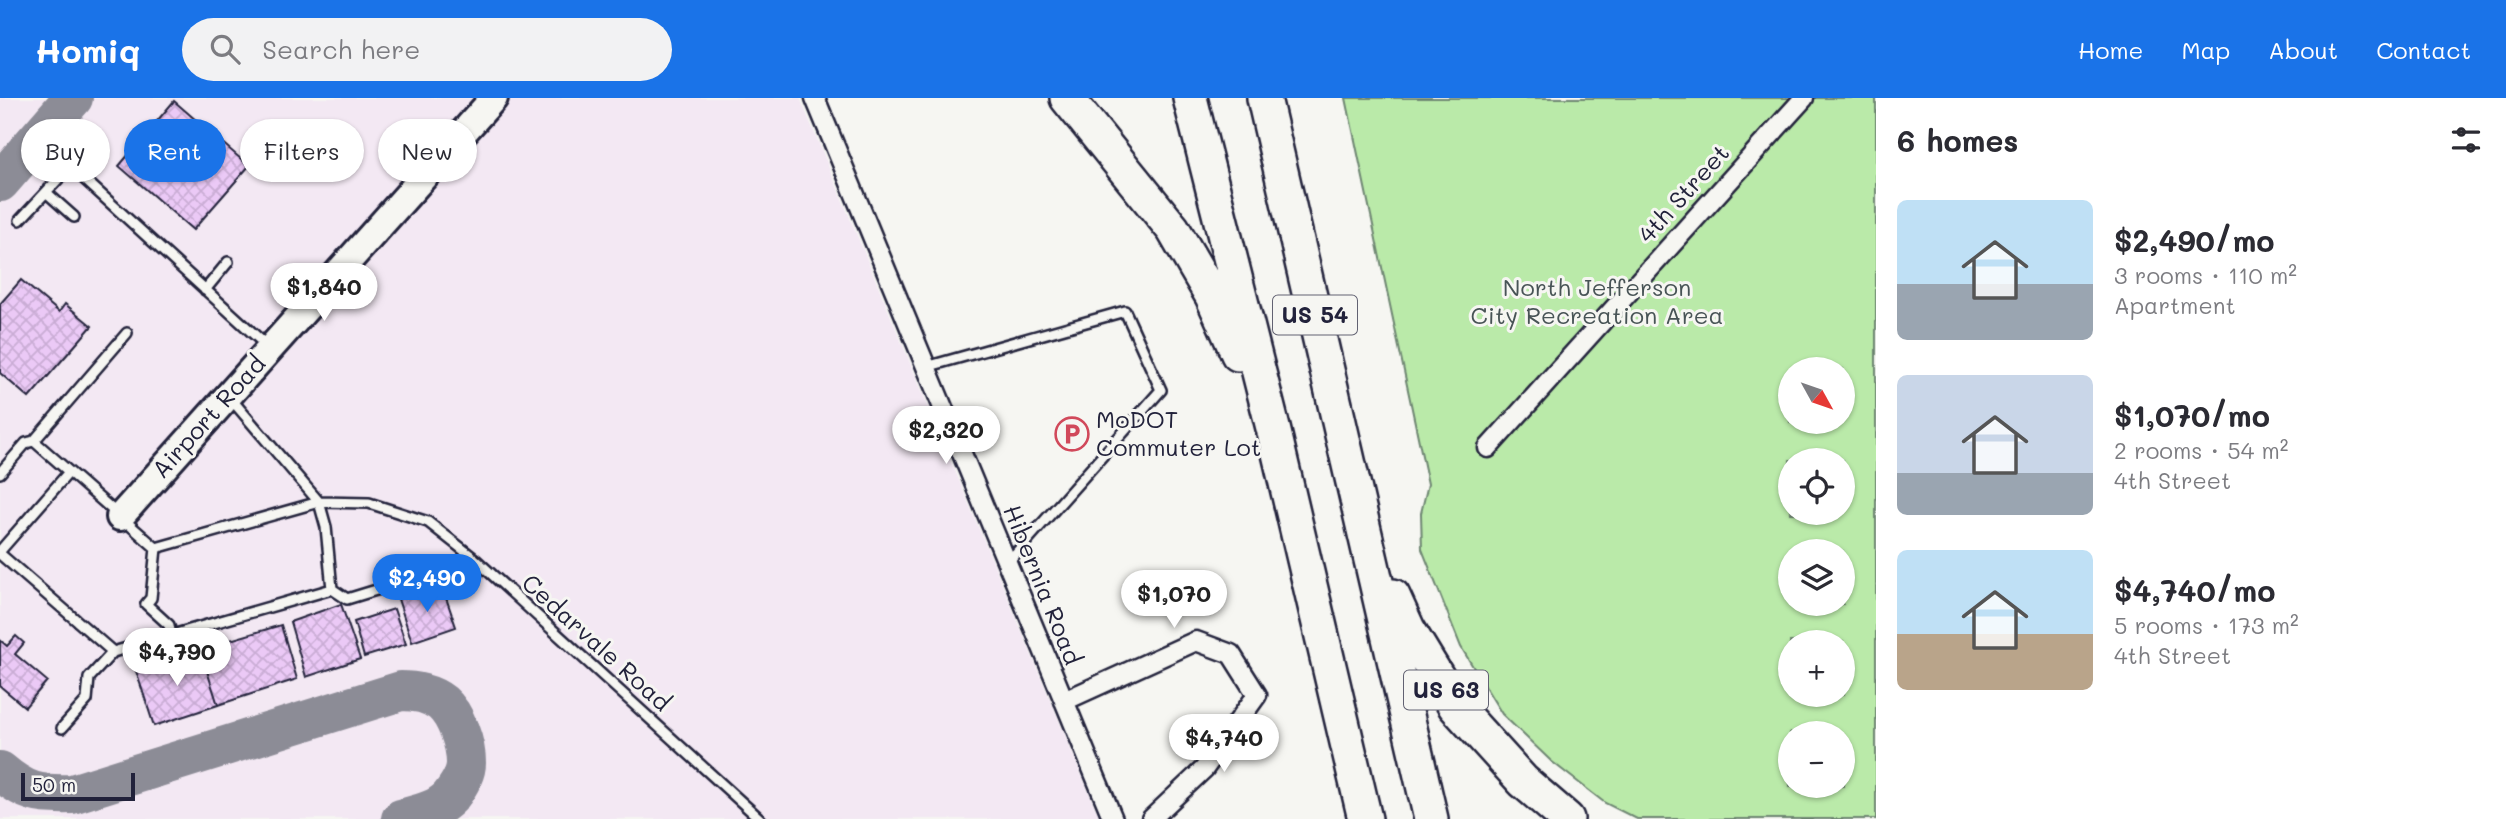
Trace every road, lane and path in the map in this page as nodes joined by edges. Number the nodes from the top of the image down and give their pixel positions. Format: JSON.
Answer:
{"nodes":[{"id":1,"x":494,"y":98,"type":"edge"},
{"id":2,"x":815,"y":98,"type":"edge"},
{"id":3,"x":1068,"y":98,"type":"edge"},
{"id":4,"x":1190,"y":98,"type":"edge"},
{"id":5,"x":1264,"y":98,"type":"edge"},
{"id":6,"x":1804,"y":98,"type":"edge"},
{"id":7,"x":57,"y":182,"type":"edge"},
{"id":8,"x":87,"y":182,"type":"edge"},
{"id":9,"x":47,"y":192,"type":"junction"},
{"id":10,"x":74,"y":217,"type":"dead end"},
{"id":11,"x":20,"y":220,"type":"dead end"},
{"id":12,"x":228,"y":262,"type":"dead end"},
{"id":13,"x":205,"y":290,"type":"junction"},
{"id":14,"x":127,"y":333,"type":"dead end"},
{"id":15,"x":270,"y":349,"type":"junction"},
{"id":16,"x":926,"y":367,"type":"junction"},
{"id":17,"x":228,"y":395,"type":"junction"},
{"id":18,"x":1274,"y":432,"type":"junction"},
{"id":19,"x":34,"y":441,"type":"junction"},
{"id":20,"x":1488,"y":448,"type":"dead end"},
{"id":21,"x":69,"y":472,"type":"junction"},
{"id":22,"x":0,"y":473,"type":"edge"},
{"id":23,"x":319,"y":502,"type":"junction"},
{"id":24,"x":120,"y":517,"type":"junction"},
{"id":25,"x":1365,"y":533,"type":"junction"},
{"id":26,"x":156,"y":548,"type":"junction"},
{"id":27,"x":0,"y":552,"type":"edge"},
{"id":28,"x":1007,"y":563,"type":"junction"},
{"id":29,"x":396,"y":584,"type":"dead end"},
{"id":30,"x":332,"y":589,"type":"junction"},
{"id":31,"x":171,"y":636,"type":"junction"},
{"id":32,"x":113,"y":652,"type":"junction"},
{"id":33,"x":1064,"y":701,"type":"junction"},
{"id":34,"x":62,"y":728,"type":"dead end"},
{"id":35,"x":760,"y":819,"type":"edge"},
{"id":36,"x":1113,"y":819,"type":"edge"},
{"id":37,"x":1151,"y":819,"type":"edge"},
{"id":38,"x":1365,"y":819,"type":"edge"},
{"id":39,"x":1431,"y":819,"type":"edge"},
{"id":40,"x":1567,"y":819,"type":"edge"}],
"edges":[{"from":1,"to":15,"type":"street","name":"Airport Road"},
{"from":2,"to":16,"type":"street","name":"Hibernia Road"},
{"from":3,"to":18,"type":"highway"},
{"from":4,"to":18,"type":"highway","number":"US 54"},
{"from":5,"to":25,"type":"highway","number":"US 54"},
{"from":6,"to":20,"type":"street","name":"4th Street"},
{"from":7,"to":9,"type":"lane"},
{"from":8,"to":13,"type":"lane"},
{"from":9,"to":10,"type":"lane"},
{"from":9,"to":11,"type":"lane"},
{"from":12,"to":13,"type":"lane"},
{"from":13,"to":15,"type":"lane"},
{"from":14,"to":19,"type":"lane"},
{"from":15,"to":17,"type":"street","name":"Airport Road"},
{"from":16,"to":28,"type":"street","name":"Hibernia Road"},
{"from":16,"to":28,"type":"lane"},
{"from":17,"to":23,"type":"lane"},
{"from":17,"to":24,"type":"street","name":"Airport Road"},
{"from":18,"to":38,"type":"highway","number":"US 54"},
{"from":19,"to":21,"type":"lane"},
{"from":19,"to":22,"type":"lane"},
{"from":21,"to":24,"type":"lane"},
{"from":21,"to":27,"type":"lane"},
{"from":23,"to":26,"type":"lane","name":"Cedarvale Road"},
{"from":23,"to":30,"type":"lane"},
{"from":23,"to":35,"type":"lane","name":"Cedarvale Road"},
{"from":24,"to":26,"type":"lane"},
{"from":25,"to":39,"type":"highway","number":"US 54"},
{"from":25,"to":40,"type":"highway","number":"US 63"},
{"from":26,"to":31,"type":"lane"},
{"from":27,"to":32,"type":"lane"},
{"from":28,"to":33,"type":"street","name":"Hibernia Road"},
{"from":29,"to":30,"type":"lane"},
{"from":30,"to":31,"type":"lane"},
{"from":31,"to":32,"type":"lane"},
{"from":32,"to":34,"type":"lane"},
{"from":33,"to":36,"type":"street","name":"Hibernia Road"},
{"from":33,"to":37,"type":"street"}]}
